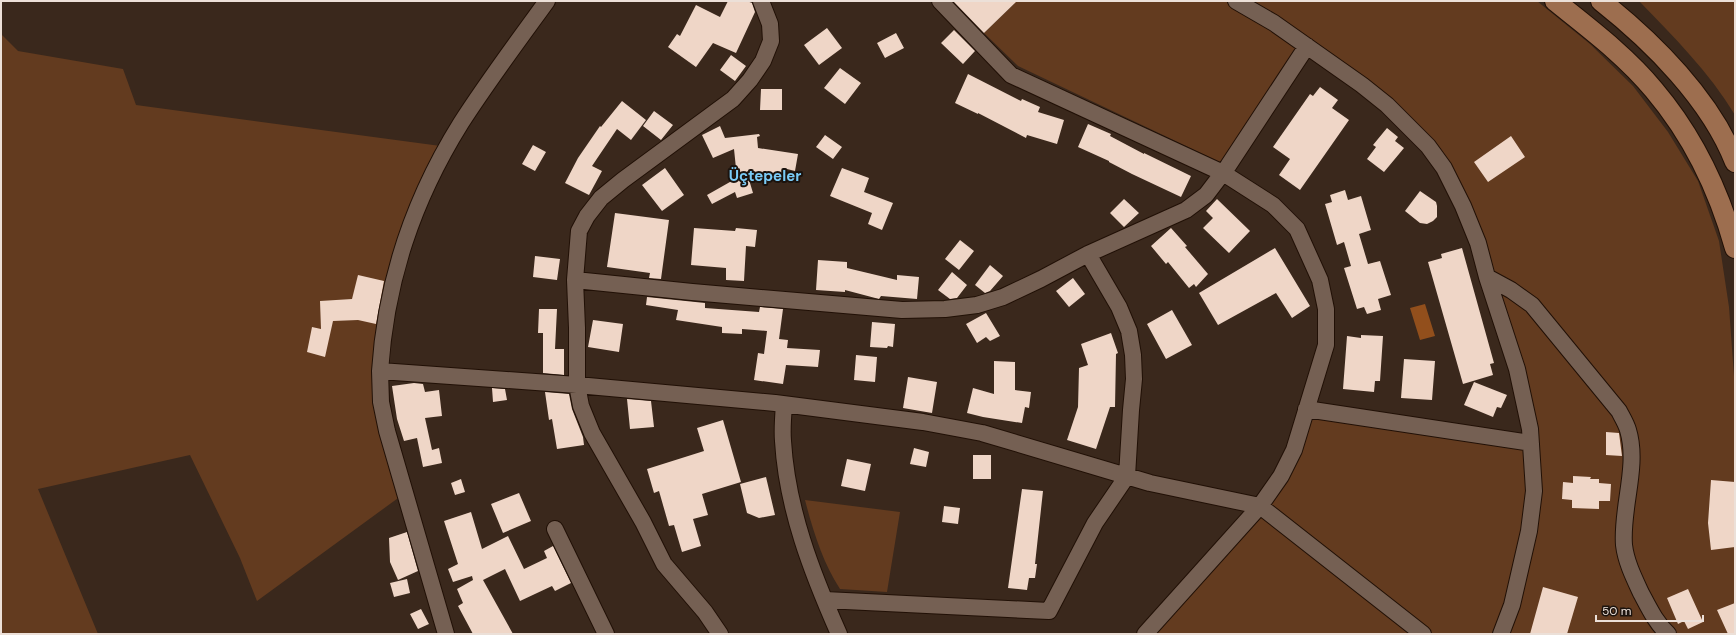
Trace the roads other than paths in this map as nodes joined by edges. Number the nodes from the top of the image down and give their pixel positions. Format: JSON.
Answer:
{"nodes":[{"id":1,"x":546,"y":1,"type":"edge"},
{"id":2,"x":760,"y":1,"type":"edge"},
{"id":3,"x":940,"y":1,"type":"edge"},
{"id":4,"x":1236,"y":1,"type":"edge"},
{"id":5,"x":1556,"y":1,"type":"edge"},
{"id":6,"x":1601,"y":1,"type":"edge"},
{"id":7,"x":1307,"y":46,"type":"junction"},
{"id":8,"x":1735,"y":162,"type":"edge"},
{"id":9,"x":1223,"y":173,"type":"junction"},
{"id":10,"x":1735,"y":248,"type":"edge"},
{"id":11,"x":1088,"y":254,"type":"junction"},
{"id":12,"x":1487,"y":277,"type":"junction"},
{"id":13,"x":575,"y":280,"type":"junction"},
{"id":14,"x":380,"y":371,"type":"junction"},
{"id":15,"x":577,"y":384,"type":"junction"},
{"id":16,"x":784,"y":405,"type":"junction"},
{"id":17,"x":1306,"y":409,"type":"junction"},
{"id":18,"x":1531,"y":443,"type":"junction"},
{"id":19,"x":1128,"y":476,"type":"junction"},
{"id":20,"x":1260,"y":506,"type":"junction"},
{"id":21,"x":555,"y":529,"type":"dead end"},
{"id":22,"x":825,"y":600,"type":"junction"},
{"id":23,"x":446,"y":634,"type":"edge"},
{"id":24,"x":606,"y":634,"type":"edge"},
{"id":25,"x":720,"y":634,"type":"edge"},
{"id":26,"x":839,"y":634,"type":"edge"},
{"id":27,"x":1145,"y":634,"type":"edge"},
{"id":28,"x":1423,"y":634,"type":"edge"},
{"id":29,"x":1501,"y":634,"type":"edge"},
{"id":30,"x":1668,"y":634,"type":"edge"}],
"edges":[{"from":1,"to":14,"type":"street"},
{"from":2,"to":13,"type":"street"},
{"from":3,"to":9,"type":"street"},
{"from":4,"to":7,"type":"street"},
{"from":5,"to":10,"type":"main road"},
{"from":6,"to":8,"type":"main road"},
{"from":7,"to":9,"type":"street"},
{"from":7,"to":12,"type":"street"},
{"from":9,"to":11,"type":"street"},
{"from":9,"to":17,"type":"street"},
{"from":11,"to":13,"type":"street"},
{"from":11,"to":19,"type":"street"},
{"from":12,"to":18,"type":"street"},
{"from":12,"to":30,"type":"street"},
{"from":13,"to":15,"type":"street"},
{"from":14,"to":15,"type":"street"},
{"from":14,"to":23,"type":"street"},
{"from":15,"to":16,"type":"street"},
{"from":15,"to":25,"type":"street"},
{"from":16,"to":19,"type":"street"},
{"from":16,"to":22,"type":"street"},
{"from":17,"to":18,"type":"street"},
{"from":17,"to":20,"type":"street"},
{"from":18,"to":29,"type":"street"},
{"from":19,"to":20,"type":"street"},
{"from":19,"to":22,"type":"street"},
{"from":20,"to":27,"type":"street"},
{"from":20,"to":28,"type":"street"},
{"from":21,"to":24,"type":"street"},
{"from":22,"to":26,"type":"street"}]}
